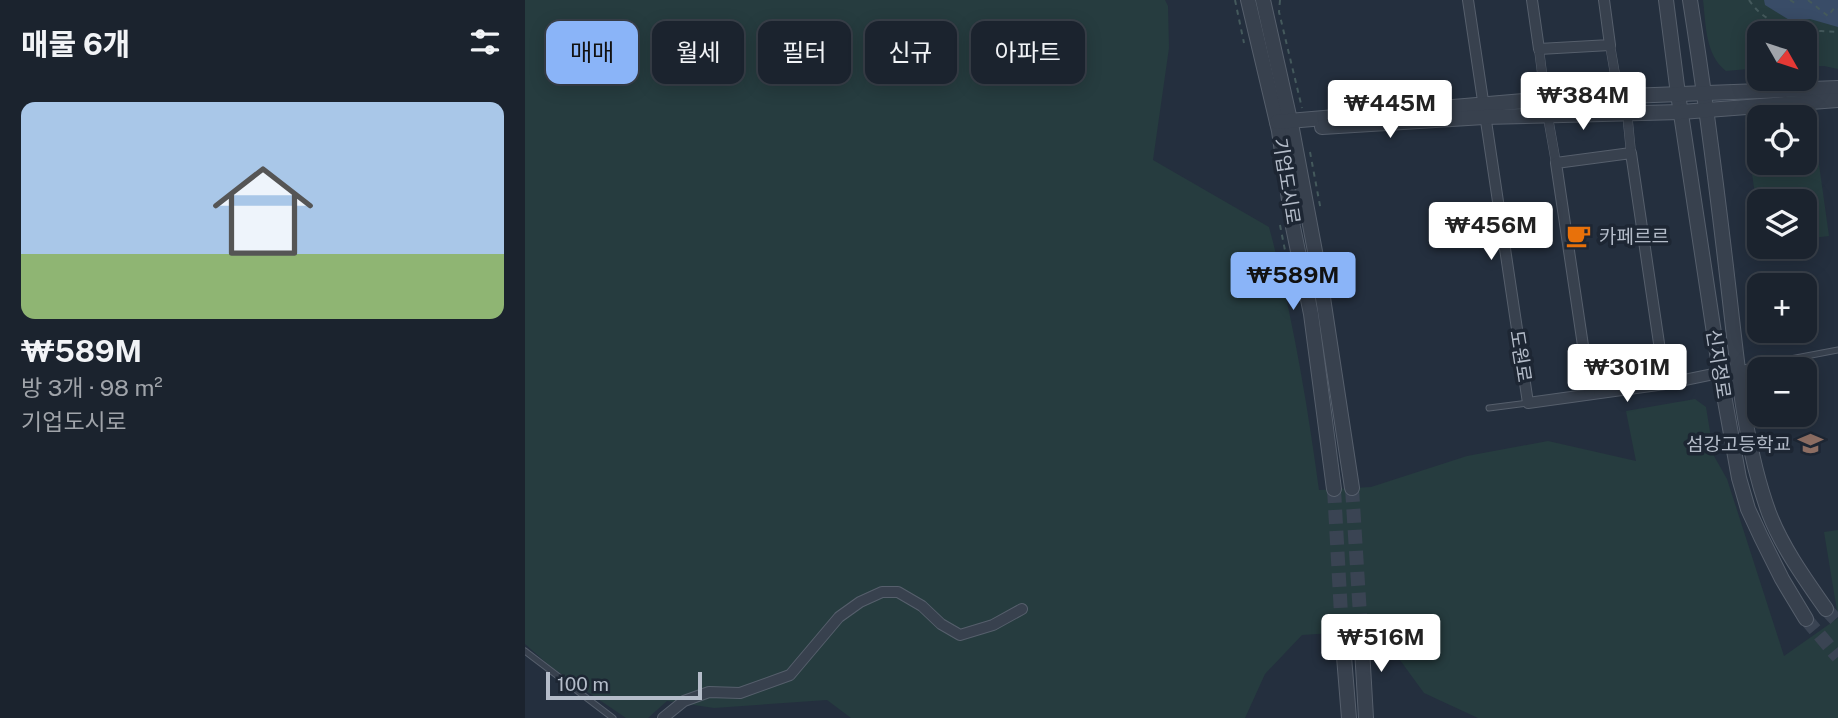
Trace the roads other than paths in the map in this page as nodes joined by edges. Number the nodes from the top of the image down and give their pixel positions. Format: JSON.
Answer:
{"nodes":[{"id":1,"x":1248,"y":0,"type":"edge"},
{"id":2,"x":1263,"y":0,"type":"edge"},
{"id":3,"x":1468,"y":0,"type":"edge"},
{"id":4,"x":1532,"y":0,"type":"edge"},
{"id":5,"x":1604,"y":0,"type":"edge"},
{"id":6,"x":1666,"y":0,"type":"edge"},
{"id":7,"x":1690,"y":0,"type":"edge"},
{"id":8,"x":1610,"y":46,"type":"junction"},
{"id":9,"x":1539,"y":49,"type":"junction"},
{"id":10,"x":1616,"y":86,"type":"dead end"},
{"id":11,"x":1838,"y":88,"type":"edge"},
{"id":12,"x":1544,"y":89,"type":"dead end"},
{"id":13,"x":1705,"y":93,"type":"junction"},
{"id":14,"x":1678,"y":94,"type":"junction"},
{"id":15,"x":1838,"y":100,"type":"edge"},
{"id":16,"x":1707,"y":110,"type":"junction"},
{"id":17,"x":1484,"y":111,"type":"junction"},
{"id":18,"x":1681,"y":112,"type":"junction"},
{"id":19,"x":1627,"y":122,"type":"dead end"},
{"id":20,"x":1549,"y":123,"type":"dead end"},
{"id":21,"x":1285,"y":126,"type":"junction"},
{"id":22,"x":1631,"y":153,"type":"junction"},
{"id":23,"x":1556,"y":163,"type":"junction"},
{"id":24,"x":1838,"y":350,"type":"edge"},
{"id":25,"x":1738,"y":369,"type":"junction"},
{"id":26,"x":1720,"y":373,"type":"junction"},
{"id":27,"x":1665,"y":384,"type":"junction"},
{"id":28,"x":1590,"y":393,"type":"junction"},
{"id":29,"x":1528,"y":403,"type":"junction"},
{"id":30,"x":1489,"y":408,"type":"dead end"},
{"id":31,"x":1352,"y":488,"type":"tunnel mouth"},
{"id":32,"x":1335,"y":489,"type":"tunnel mouth"},
{"id":33,"x":1023,"y":608,"type":"dead end"},
{"id":34,"x":1826,"y":609,"type":"tunnel mouth"},
{"id":35,"x":1806,"y":619,"type":"tunnel mouth"},
{"id":36,"x":1361,"y":631,"type":"tunnel mouth"},
{"id":37,"x":1342,"y":632,"type":"tunnel mouth"},
{"id":38,"x":525,"y":651,"type":"edge"},
{"id":39,"x":613,"y":718,"type":"edge"},
{"id":40,"x":663,"y":718,"type":"edge"},
{"id":41,"x":1349,"y":718,"type":"edge"},
{"id":42,"x":1366,"y":718,"type":"edge"}],
"edges":[{"from":1,"to":21,"type":"street","name":"기업도시로"},
{"from":2,"to":21,"type":"street","name":"기업도시로"},
{"from":3,"to":17,"type":"street","name":"도원로"},
{"from":4,"to":9,"type":"street"},
{"from":5,"to":8,"type":"street"},
{"from":6,"to":14,"type":"street","name":"신지정로"},
{"from":7,"to":13,"type":"street"},
{"from":8,"to":9,"type":"street"},
{"from":8,"to":10,"type":"street"},
{"from":9,"to":12,"type":"street"},
{"from":11,"to":13,"type":"street"},
{"from":13,"to":14,"type":"street"},
{"from":13,"to":16,"type":"street"},
{"from":14,"to":17,"type":"street"},
{"from":14,"to":18,"type":"street","name":"신지정로"},
{"from":15,"to":16,"type":"street"},
{"from":16,"to":18,"type":"street"},
{"from":16,"to":25,"type":"street"},
{"from":17,"to":18,"type":"street"},
{"from":17,"to":21,"type":"street"},
{"from":17,"to":29,"type":"street","name":"도원로"},
{"from":18,"to":26,"type":"street","name":"신지정로"},
{"from":19,"to":22,"type":"street"},
{"from":20,"to":23,"type":"street"},
{"from":21,"to":31,"type":"street","name":"기업도시로"},
{"from":21,"to":32,"type":"street","name":"기업도시로"},
{"from":22,"to":23,"type":"street"},
{"from":22,"to":27,"type":"street"},
{"from":23,"to":28,"type":"street"},
{"from":24,"to":25,"type":"lane"},
{"from":25,"to":26,"type":"street","name":"도원로"},
{"from":25,"to":34,"type":"street"},
{"from":26,"to":27,"type":"street","name":"도원로"},
{"from":26,"to":35,"type":"street","name":"신지정로"},
{"from":27,"to":28,"type":"street","name":"도원로"},
{"from":28,"to":29,"type":"street","name":"도원로"},
{"from":29,"to":30,"type":"lane"},
{"from":33,"to":40,"type":"street"},
{"from":36,"to":42,"type":"street"},
{"from":37,"to":41,"type":"street"},
{"from":38,"to":39,"type":"lane"}]}
